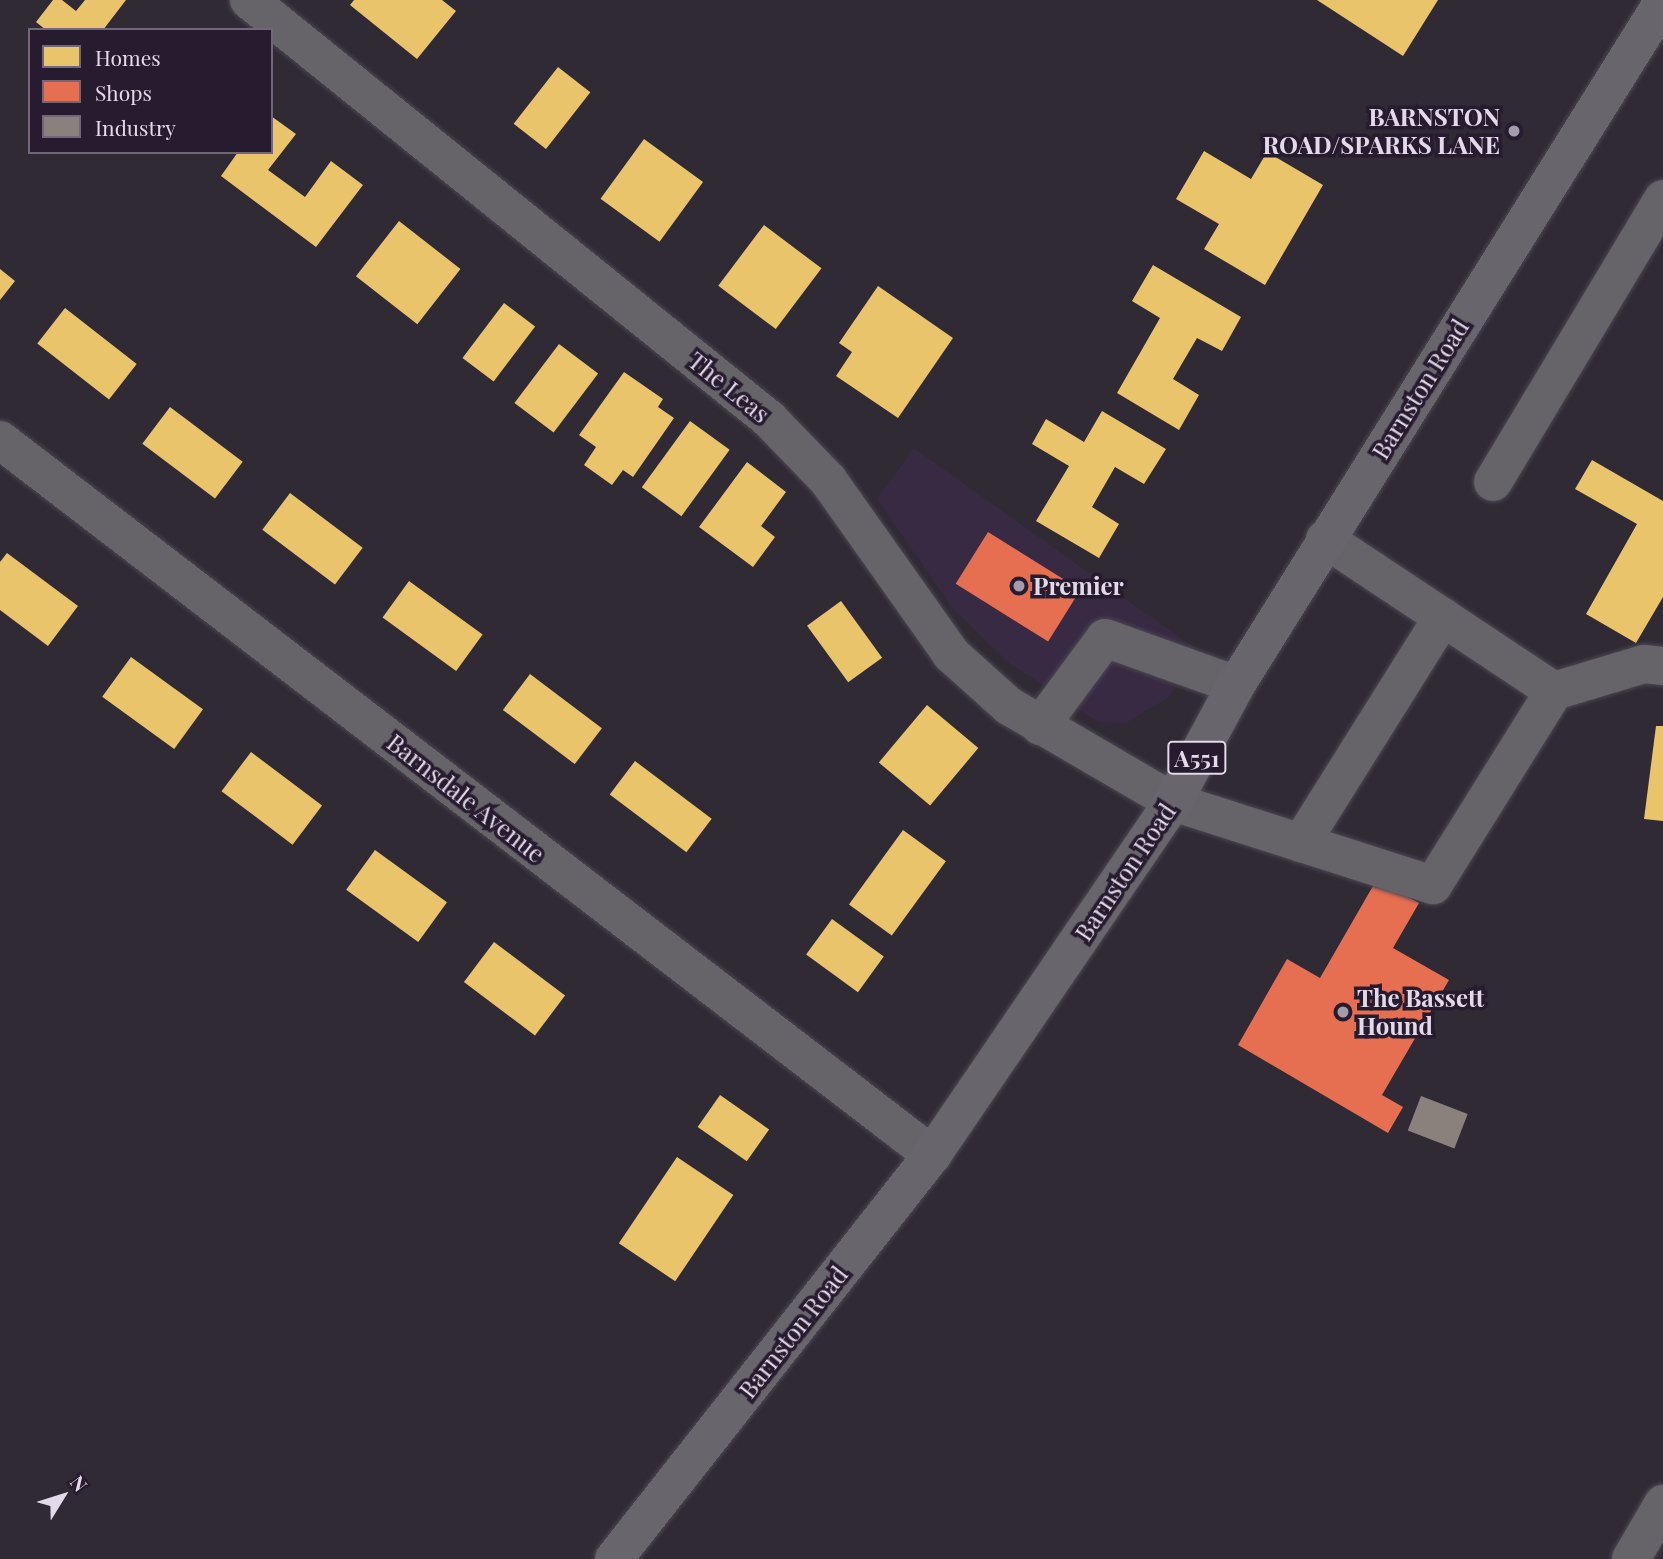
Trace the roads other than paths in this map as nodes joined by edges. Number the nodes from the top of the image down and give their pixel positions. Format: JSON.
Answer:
{"nodes":[{"id":1,"x":248,"y":0,"type":"edge"},
{"id":2,"x":1663,"y":2,"type":"edge"},
{"id":3,"x":1663,"y":199,"type":"edge"},
{"id":4,"x":0,"y":440,"type":"edge"},
{"id":5,"x":1493,"y":482,"type":"dead end"},
{"id":6,"x":1325,"y":539,"type":"junction"},
{"id":7,"x":1443,"y":617,"type":"junction"},
{"id":8,"x":1663,"y":666,"type":"edge"},
{"id":9,"x":1236,"y":685,"type":"junction"},
{"id":10,"x":1554,"y":691,"type":"junction"},
{"id":11,"x":1040,"y":726,"type":"junction"},
{"id":12,"x":1173,"y":802,"type":"junction"},
{"id":13,"x":1301,"y":843,"type":"junction"},
{"id":14,"x":932,"y":1155,"type":"junction"},
{"id":15,"x":1663,"y":1504,"type":"edge"},
{"id":16,"x":614,"y":1559,"type":"edge"},
{"id":17,"x":1631,"y":1559,"type":"edge"}],
"edges":[{"from":1,"to":11,"type":"street","name":"The Leas"},
{"from":2,"to":6,"type":"main road","name":"Barnston Road","number":"A551"},
{"from":3,"to":5,"type":"street"},
{"from":4,"to":14,"type":"street","name":"Barnsdale Avenue"},
{"from":6,"to":7,"type":"street"},
{"from":6,"to":9,"type":"main road","name":"Barnston Road","number":"A551"},
{"from":7,"to":10,"type":"street"},
{"from":7,"to":13,"type":"street"},
{"from":8,"to":10,"type":"street"},
{"from":9,"to":11,"type":"street"},
{"from":9,"to":12,"type":"main road","name":"Barnston Road","number":"A551"},
{"from":10,"to":13,"type":"street","name":"The Leas"},
{"from":11,"to":12,"type":"street","name":"The Leas"},
{"from":12,"to":13,"type":"street","name":"The Leas"},
{"from":12,"to":14,"type":"main road","name":"Barnston Road","number":"A551"},
{"from":14,"to":16,"type":"main road","name":"Barnston Road","number":"A551"},
{"from":15,"to":17,"type":"street"}]}
